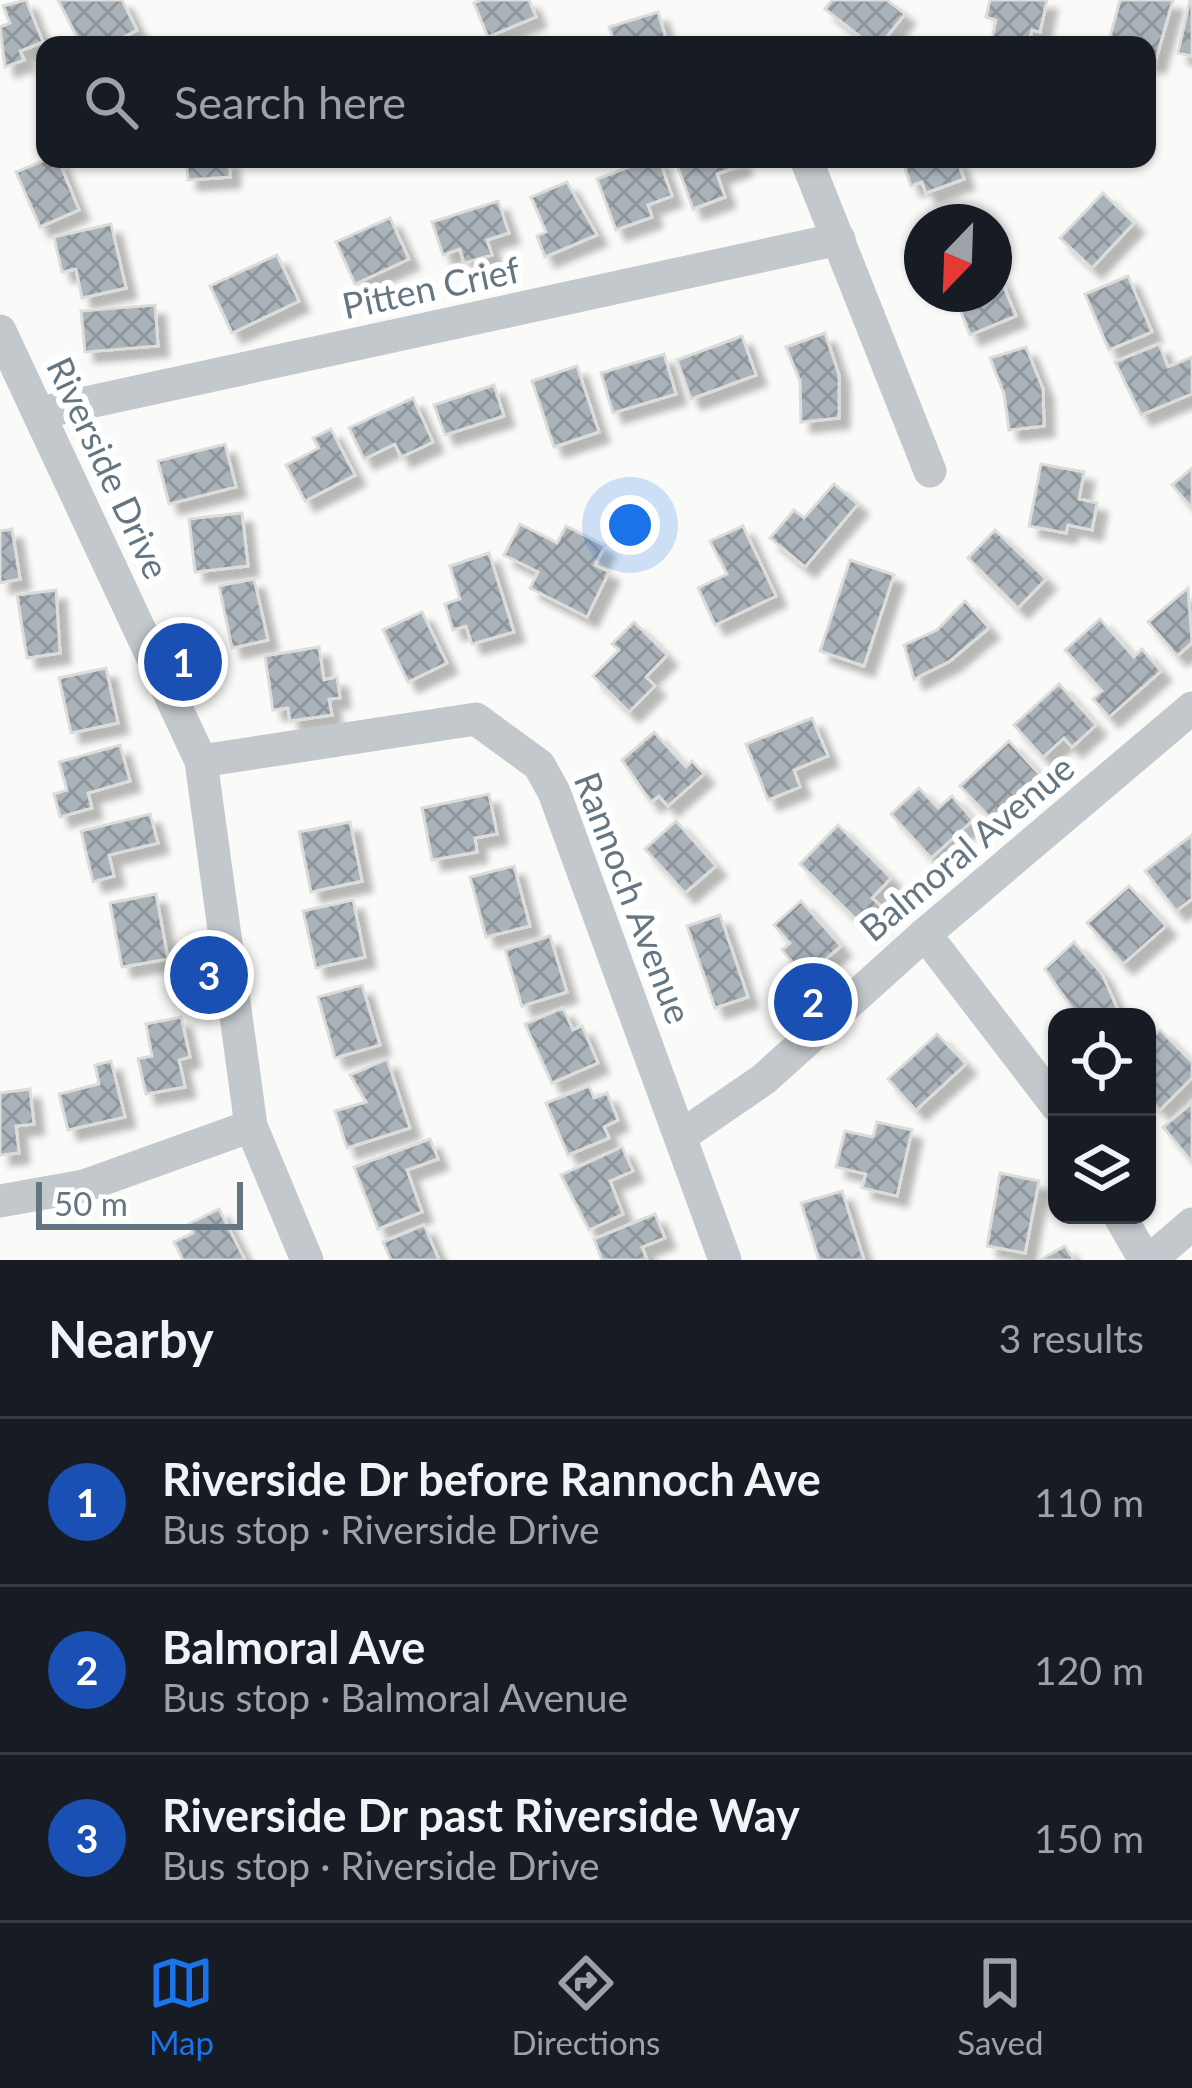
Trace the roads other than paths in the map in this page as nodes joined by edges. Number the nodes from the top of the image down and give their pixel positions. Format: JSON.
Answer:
{"nodes":[{"id":1,"x":810,"y":168,"type":"edge"},
{"id":2,"x":839,"y":239,"type":"junction"},
{"id":3,"x":0,"y":331,"type":"edge"},
{"id":4,"x":39,"y":413,"type":"junction"},
{"id":5,"x":930,"y":471,"type":"dead end"},
{"id":6,"x":1192,"y":708,"type":"edge"},
{"id":7,"x":201,"y":761,"type":"junction"},
{"id":8,"x":925,"y":934,"type":"junction"},
{"id":9,"x":1048,"y":1094,"type":"edge"},
{"id":10,"x":251,"y":1126,"type":"junction"},
{"id":11,"x":681,"y":1136,"type":"junction"},
{"id":12,"x":0,"y":1201,"type":"edge"},
{"id":13,"x":1125,"y":1224,"type":"edge"},
{"id":14,"x":1192,"y":1224,"type":"edge"},
{"id":15,"x":307,"y":1260,"type":"edge"},
{"id":16,"x":725,"y":1260,"type":"edge"},
{"id":17,"x":1148,"y":1260,"type":"edge"}],
"edges":[{"from":1,"to":2,"type":"street"},
{"from":2,"to":4,"type":"street","name":"Pitten Crief"},
{"from":2,"to":5,"type":"street"},
{"from":3,"to":4,"type":"street","name":"Riverside Drive"},
{"from":4,"to":7,"type":"street","name":"Riverside Drive"},
{"from":6,"to":8,"type":"street","name":"Balmoral Avenue"},
{"from":7,"to":10,"type":"street","name":"Riverside Drive"},
{"from":7,"to":11,"type":"street","name":"Rannoch Avenue"},
{"from":8,"to":9,"type":"street"},
{"from":8,"to":11,"type":"street","name":"Balmoral Avenue"},
{"from":10,"to":12,"type":"street"},
{"from":10,"to":15,"type":"street","name":"Riverside Drive"},
{"from":11,"to":16,"type":"street","name":"Rannoch Avenue"},
{"from":13,"to":17,"type":"street"},
{"from":14,"to":17,"type":"street"}]}
